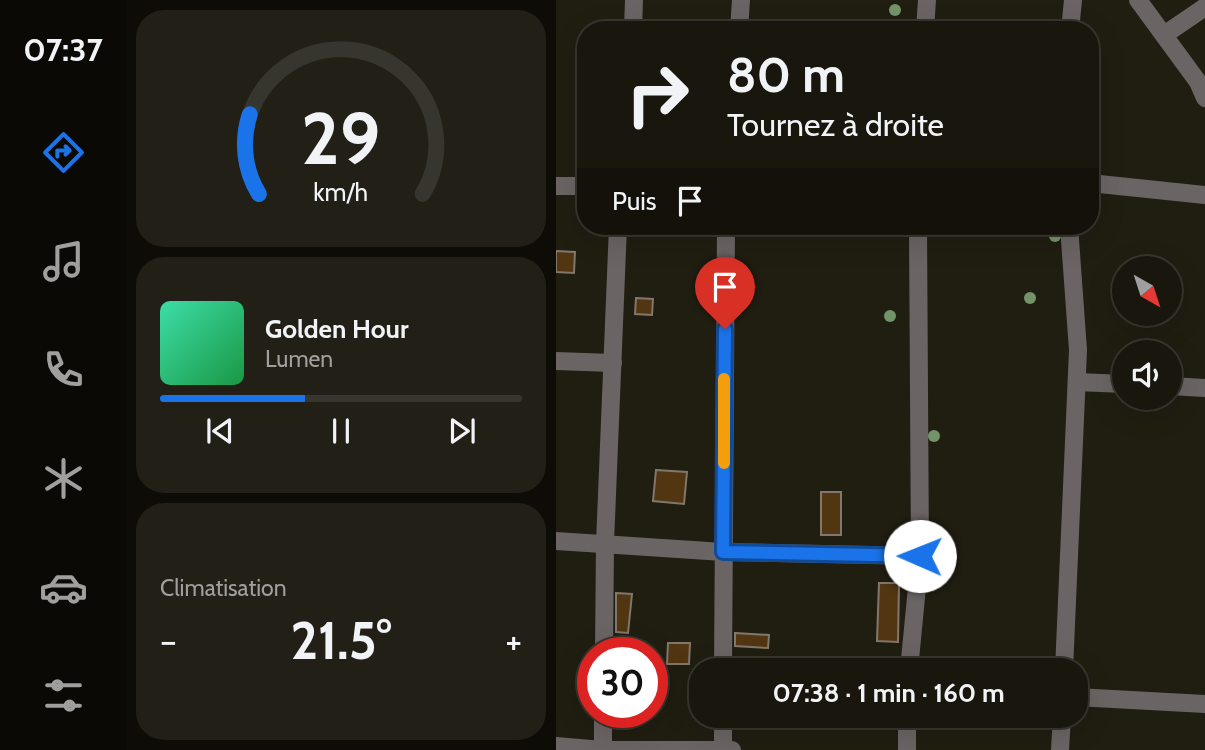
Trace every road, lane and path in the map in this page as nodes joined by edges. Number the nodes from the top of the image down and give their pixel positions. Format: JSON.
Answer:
{"nodes":[{"id":1,"x":634,"y":0,"type":"edge"},
{"id":2,"x":741,"y":0,"type":"edge"},
{"id":3,"x":927,"y":0,"type":"edge"},
{"id":4,"x":1073,"y":0,"type":"edge"},
{"id":5,"x":1138,"y":0,"type":"edge"},
{"id":6,"x":1205,"y":7,"type":"edge"},
{"id":7,"x":633,"y":21,"type":"edge"},
{"id":8,"x":740,"y":21,"type":"edge"},
{"id":9,"x":926,"y":21,"type":"edge"},
{"id":10,"x":1071,"y":21,"type":"edge"},
{"id":11,"x":1164,"y":35,"type":"junction"},
{"id":12,"x":1205,"y":98,"type":"edge"},
{"id":13,"x":1099,"y":184,"type":"edge"},
{"id":14,"x":556,"y":186,"type":"edge"},
{"id":15,"x":577,"y":186,"type":"edge"},
{"id":16,"x":1205,"y":195,"type":"edge"},
{"id":17,"x":618,"y":235,"type":"edge"},
{"id":18,"x":726,"y":235,"type":"edge"},
{"id":19,"x":918,"y":235,"type":"edge"},
{"id":20,"x":1070,"y":235,"type":"edge"},
{"id":21,"x":556,"y":361,"type":"edge"},
{"id":22,"x":613,"y":363,"type":"junction"},
{"id":23,"x":1077,"y":382,"type":"junction"},
{"id":24,"x":1112,"y":383,"type":"edge"},
{"id":25,"x":1182,"y":387,"type":"edge"},
{"id":26,"x":1205,"y":388,"type":"edge"},
{"id":27,"x":556,"y":541,"type":"edge"},
{"id":28,"x":605,"y":543,"type":"junction"},
{"id":29,"x":723,"y":552,"type":"junction"},
{"id":30,"x":920,"y":556,"type":"junction"},
{"id":31,"x":604,"y":637,"type":"edge"},
{"id":32,"x":723,"y":658,"type":"edge"},
{"id":33,"x":910,"y":658,"type":"edge"},
{"id":34,"x":1065,"y":658,"type":"edge"},
{"id":35,"x":1088,"y":698,"type":"edge"},
{"id":36,"x":1205,"y":704,"type":"edge"},
{"id":37,"x":603,"y":728,"type":"edge"},
{"id":38,"x":723,"y":728,"type":"edge"},
{"id":39,"x":907,"y":728,"type":"edge"},
{"id":40,"x":1062,"y":728,"type":"edge"},
{"id":41,"x":556,"y":746,"type":"edge"},
{"id":42,"x":603,"y":750,"type":"edge"},
{"id":43,"x":723,"y":750,"type":"edge"},
{"id":44,"x":732,"y":750,"type":"edge"},
{"id":45,"x":907,"y":750,"type":"edge"},
{"id":46,"x":1061,"y":750,"type":"edge"}],
"edges":[{"from":1,"to":7,"type":"street"},
{"from":2,"to":8,"type":"street"},
{"from":3,"to":9,"type":"street"},
{"from":4,"to":10,"type":"street"},
{"from":5,"to":11,"type":"street"},
{"from":6,"to":11,"type":"street"},
{"from":11,"to":12,"type":"street"},
{"from":13,"to":16,"type":"street"},
{"from":14,"to":15,"type":"street"},
{"from":17,"to":22,"type":"street"},
{"from":18,"to":29,"type":"street"},
{"from":19,"to":30,"type":"street"},
{"from":20,"to":23,"type":"street"},
{"from":21,"to":22,"type":"street"},
{"from":22,"to":28,"type":"street"},
{"from":23,"to":24,"type":"street"},
{"from":23,"to":34,"type":"street"},
{"from":25,"to":26,"type":"street"},
{"from":27,"to":28,"type":"street"},
{"from":28,"to":29,"type":"street"},
{"from":28,"to":31,"type":"street"},
{"from":29,"to":30,"type":"street"},
{"from":29,"to":32,"type":"street"},
{"from":30,"to":33,"type":"street"},
{"from":35,"to":36,"type":"street"},
{"from":37,"to":42,"type":"street"},
{"from":38,"to":43,"type":"street"},
{"from":39,"to":45,"type":"street"},
{"from":40,"to":46,"type":"street"},
{"from":41,"to":42,"type":"street"},
{"from":42,"to":43,"type":"street"},
{"from":43,"to":44,"type":"street"}]}
